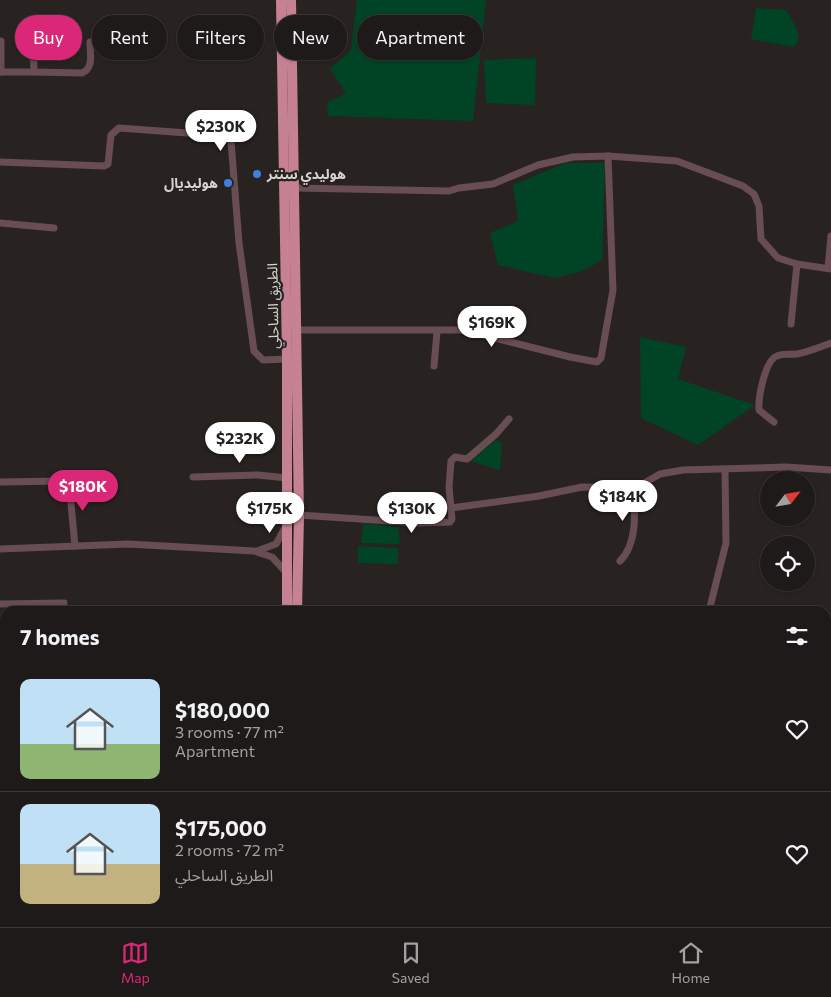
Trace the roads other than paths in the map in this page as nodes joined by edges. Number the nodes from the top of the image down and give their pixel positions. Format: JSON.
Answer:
{"nodes":[{"id":1,"x":280,"y":0,"type":"edge"},
{"id":2,"x":291,"y":0,"type":"edge"},
{"id":3,"x":1,"y":41,"type":"edge"},
{"id":4,"x":90,"y":42,"type":"dead end"},
{"id":5,"x":33,"y":60,"type":"edge"},
{"id":6,"x":0,"y":72,"type":"edge"},
{"id":7,"x":34,"y":72,"type":"junction"},
{"id":8,"x":608,"y":156,"type":"junction"},
{"id":9,"x":0,"y":162,"type":"edge"},
{"id":10,"x":295,"y":188,"type":"junction"},
{"id":11,"x":0,"y":223,"type":"edge"},
{"id":12,"x":54,"y":228,"type":"dead end"},
{"id":13,"x":831,"y":236,"type":"edge"},
{"id":14,"x":797,"y":264,"type":"junction"},
{"id":15,"x":829,"y":269,"type":"edge"},
{"id":16,"x":791,"y":324,"type":"dead end"},
{"id":17,"x":296,"y":330,"type":"junction"},
{"id":18,"x":437,"y":332,"type":"junction"},
{"id":19,"x":831,"y":343,"type":"edge"},
{"id":20,"x":287,"y":360,"type":"junction"},
{"id":21,"x":434,"y":366,"type":"dead end"},
{"id":22,"x":509,"y":419,"type":"dead end"},
{"id":23,"x":774,"y":422,"type":"dead end"},
{"id":24,"x":725,"y":470,"type":"junction"},
{"id":25,"x":831,"y":470,"type":"edge"},
{"id":26,"x":193,"y":477,"type":"dead end"},
{"id":27,"x":287,"y":478,"type":"junction"},
{"id":28,"x":0,"y":482,"type":"edge"},
{"id":29,"x":633,"y":488,"type":"junction"},
{"id":30,"x":451,"y":508,"type":"junction"},
{"id":31,"x":299,"y":515,"type":"junction"},
{"id":32,"x":287,"y":524,"type":"junction"},
{"id":33,"x":75,"y":546,"type":"junction"},
{"id":34,"x":0,"y":550,"type":"edge"},
{"id":35,"x":257,"y":551,"type":"junction"},
{"id":36,"x":620,"y":561,"type":"dead end"},
{"id":37,"x":288,"y":576,"type":"junction"},
{"id":38,"x":64,"y":602,"type":"dead end"},
{"id":39,"x":0,"y":604,"type":"edge"},
{"id":40,"x":287,"y":606,"type":"edge"},
{"id":41,"x":297,"y":606,"type":"edge"},
{"id":42,"x":710,"y":606,"type":"edge"}],
"edges":[{"from":1,"to":20,"type":"highway","name":"الطريق الساحلي"},
{"from":2,"to":10,"type":"highway","name":"الطريق الساحلي"},
{"from":3,"to":6,"type":"street"},
{"from":4,"to":7,"type":"street"},
{"from":5,"to":7,"type":"street"},
{"from":6,"to":7,"type":"street"},
{"from":8,"to":10,"type":"street"},
{"from":8,"to":14,"type":"street"},
{"from":8,"to":18,"type":"street"},
{"from":9,"to":20,"type":"street"},
{"from":10,"to":17,"type":"highway","name":"الطريق الساحلي"},
{"from":11,"to":12,"type":"street"},
{"from":13,"to":15,"type":"street"},
{"from":14,"to":15,"type":"street"},
{"from":14,"to":16,"type":"street"},
{"from":17,"to":18,"type":"street"},
{"from":17,"to":31,"type":"highway","name":"الطريق الساحلي"},
{"from":18,"to":21,"type":"street"},
{"from":19,"to":23,"type":"street"},
{"from":20,"to":27,"type":"highway","name":"الطريق الساحلي"},
{"from":22,"to":30,"type":"street"},
{"from":24,"to":25,"type":"street"},
{"from":24,"to":29,"type":"street"},
{"from":24,"to":42,"type":"street"},
{"from":26,"to":27,"type":"street"},
{"from":27,"to":32,"type":"highway","name":"الطريق الساحلي"},
{"from":28,"to":33,"type":"street"},
{"from":29,"to":30,"type":"street"},
{"from":29,"to":36,"type":"street"},
{"from":30,"to":31,"type":"street"},
{"from":31,"to":41,"type":"highway","name":"الطريق الساحلي"},
{"from":32,"to":35,"type":"street"},
{"from":32,"to":37,"type":"highway","name":"الطريق الساحلي"},
{"from":33,"to":34,"type":"street"},
{"from":33,"to":35,"type":"street"},
{"from":35,"to":37,"type":"street"},
{"from":37,"to":40,"type":"highway","name":"الطريق الساحلي"},
{"from":38,"to":39,"type":"street"}]}
